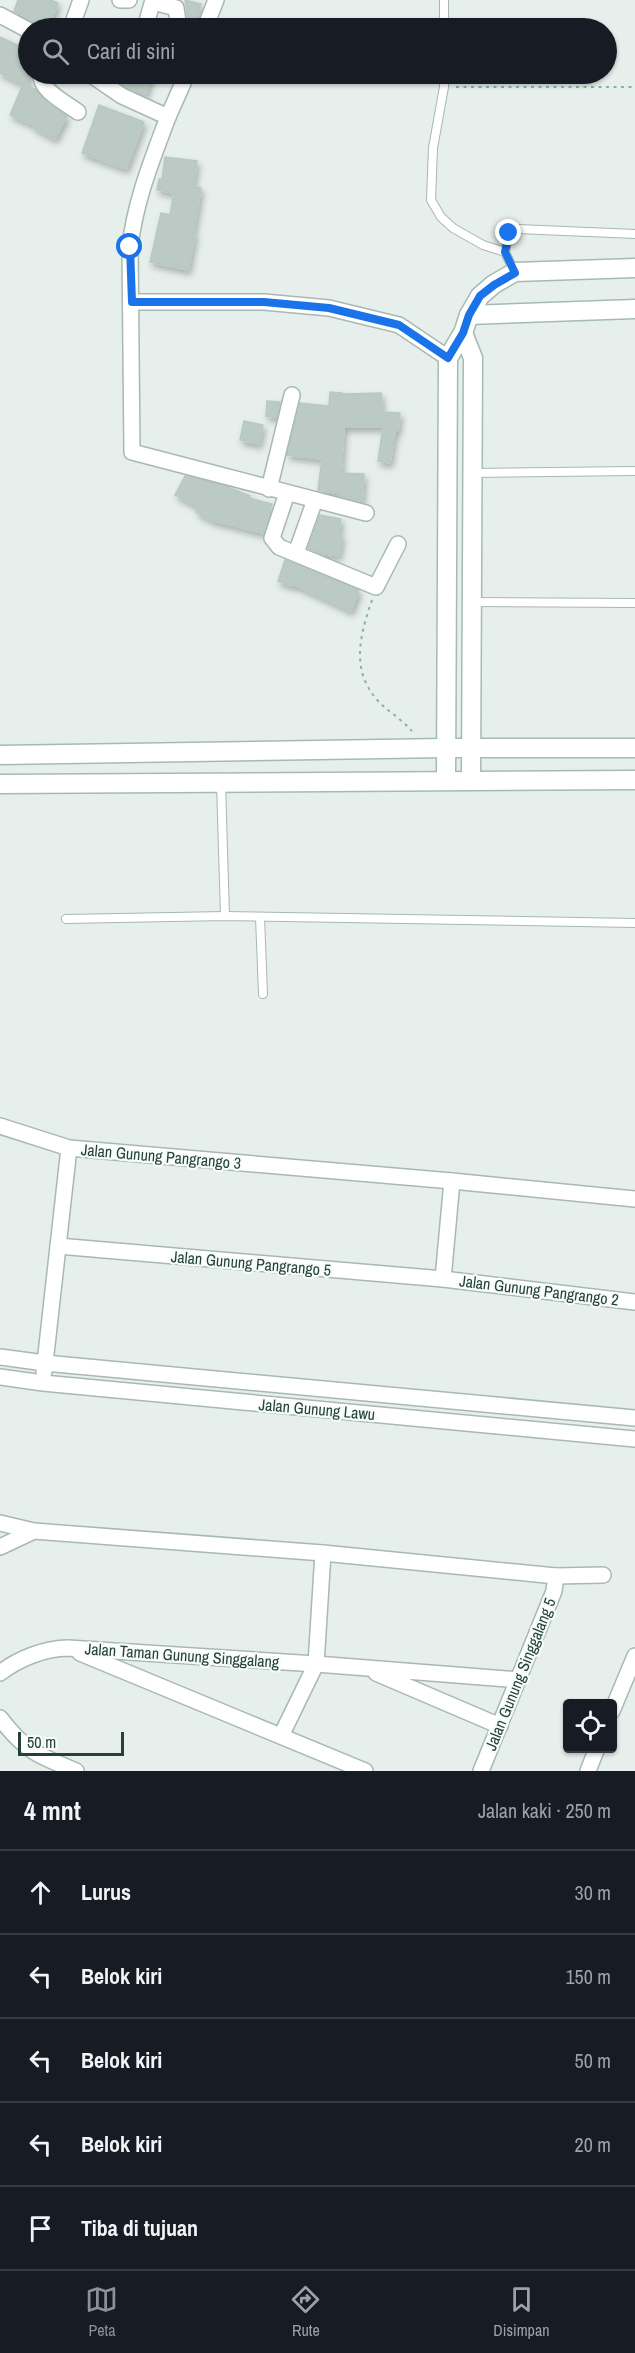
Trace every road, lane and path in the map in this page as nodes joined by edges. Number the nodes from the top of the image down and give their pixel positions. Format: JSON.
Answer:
{"nodes":[{"id":1,"x":81,"y":0,"type":"edge"},
{"id":2,"x":120,"y":0,"type":"edge"},
{"id":3,"x":129,"y":0,"type":"edge"},
{"id":4,"x":216,"y":0,"type":"edge"},
{"id":5,"x":444,"y":0,"type":"edge"},
{"id":6,"x":153,"y":1,"type":"edge"},
{"id":7,"x":75,"y":18,"type":"edge"},
{"id":8,"x":148,"y":18,"type":"edge"},
{"id":9,"x":178,"y":18,"type":"edge"},
{"id":10,"x":209,"y":18,"type":"edge"},
{"id":11,"x":444,"y":18,"type":"edge"},
{"id":12,"x":0,"y":21,"type":"edge"},
{"id":13,"x":18,"y":27,"type":"edge"},
{"id":14,"x":44,"y":84,"type":"edge"},
{"id":15,"x":105,"y":84,"type":"edge"},
{"id":16,"x":183,"y":84,"type":"edge"},
{"id":17,"x":444,"y":87,"type":"joint"},
{"id":18,"x":635,"y":87,"type":"edge"},
{"id":19,"x":78,"y":112,"type":"dead end"},
{"id":20,"x":168,"y":117,"type":"junction"},
{"id":21,"x":635,"y":234,"type":"edge"},
{"id":22,"x":505,"y":252,"type":"junction"},
{"id":23,"x":635,"y":268,"type":"edge"},
{"id":24,"x":515,"y":273,"type":"junction"},
{"id":25,"x":132,"y":302,"type":"junction"},
{"id":26,"x":635,"y":309,"type":"edge"},
{"id":27,"x":469,"y":315,"type":"junction"},
{"id":28,"x":463,"y":333,"type":"junction"},
{"id":29,"x":448,"y":358,"type":"junction"},
{"id":30,"x":292,"y":395,"type":"dead end"},
{"id":31,"x":635,"y":471,"type":"edge"},
{"id":32,"x":472,"y":473,"type":"junction"},
{"id":33,"x":269,"y":489,"type":"junction"},
{"id":34,"x":286,"y":493,"type":"junction"},
{"id":35,"x":315,"y":500,"type":"junction"},
{"id":36,"x":366,"y":513,"type":"dead end"},
{"id":37,"x":398,"y":544,"type":"dead end"},
{"id":38,"x":296,"y":553,"type":"junction"},
{"id":39,"x":376,"y":587,"type":"junction"},
{"id":40,"x":472,"y":602,"type":"junction"},
{"id":41,"x":635,"y":603,"type":"edge"},
{"id":42,"x":416,"y":748,"type":"junction"},
{"id":43,"x":446,"y":748,"type":"junction"},
{"id":44,"x":471,"y":748,"type":"junction"},
{"id":45,"x":635,"y":748,"type":"edge"},
{"id":46,"x":0,"y":755,"type":"edge"},
{"id":47,"x":446,"y":780,"type":"junction"},
{"id":48,"x":471,"y":780,"type":"junction"},
{"id":49,"x":635,"y":780,"type":"edge"},
{"id":50,"x":220,"y":782,"type":"junction"},
{"id":51,"x":0,"y":784,"type":"edge"},
{"id":52,"x":225,"y":916,"type":"junction"},
{"id":53,"x":260,"y":917,"type":"junction"},
{"id":54,"x":66,"y":919,"type":"dead end"},
{"id":55,"x":635,"y":923,"type":"edge"},
{"id":56,"x":263,"y":994,"type":"dead end"},
{"id":57,"x":0,"y":1126,"type":"edge"},
{"id":58,"x":69,"y":1148,"type":"junction"},
{"id":59,"x":452,"y":1181,"type":"junction"},
{"id":60,"x":635,"y":1199,"type":"edge"},
{"id":61,"x":58,"y":1246,"type":"junction"},
{"id":62,"x":443,"y":1279,"type":"junction"},
{"id":63,"x":635,"y":1302,"type":"edge"},
{"id":64,"x":0,"y":1357,"type":"edge"},
{"id":65,"x":45,"y":1363,"type":"junction"},
{"id":66,"x":0,"y":1377,"type":"edge"},
{"id":67,"x":43,"y":1383,"type":"junction"},
{"id":68,"x":635,"y":1418,"type":"edge"},
{"id":69,"x":635,"y":1439,"type":"edge"},
{"id":70,"x":0,"y":1523,"type":"edge"},
{"id":71,"x":34,"y":1531,"type":"junction"},
{"id":72,"x":0,"y":1547,"type":"edge"},
{"id":73,"x":323,"y":1553,"type":"junction"},
{"id":74,"x":603,"y":1575,"type":"dead end"},
{"id":75,"x":556,"y":1576,"type":"junction"},
{"id":76,"x":68,"y":1648,"type":"junction"},
{"id":77,"x":635,"y":1656,"type":"edge"},
{"id":78,"x":316,"y":1664,"type":"junction"},
{"id":79,"x":365,"y":1668,"type":"junction"},
{"id":80,"x":1,"y":1672,"type":"edge"},
{"id":81,"x":519,"y":1680,"type":"junction"},
{"id":82,"x":617,"y":1699,"type":"edge"},
{"id":83,"x":0,"y":1718,"type":"edge"},
{"id":84,"x":500,"y":1726,"type":"junction"},
{"id":85,"x":281,"y":1736,"type":"junction"},
{"id":86,"x":595,"y":1753,"type":"edge"},
{"id":87,"x":76,"y":1771,"type":"edge"},
{"id":88,"x":365,"y":1771,"type":"edge"},
{"id":89,"x":481,"y":1771,"type":"edge"},
{"id":90,"x":588,"y":1771,"type":"edge"}],
"edges":[{"from":1,"to":7,"type":"street"},
{"from":2,"to":3,"type":"street"},
{"from":4,"to":10,"type":"street"},
{"from":5,"to":11,"type":"lane"},
{"from":6,"to":8,"type":"street"},
{"from":6,"to":9,"type":"street"},
{"from":12,"to":13,"type":"street"},
{"from":14,"to":19,"type":"street"},
{"from":15,"to":20,"type":"street"},
{"from":16,"to":20,"type":"street"},
{"from":17,"to":18,"type":"path"},
{"from":17,"to":22,"type":"lane"},
{"from":20,"to":25,"type":"street"},
{"from":21,"to":22,"type":"lane"},
{"from":22,"to":24,"type":"lane"},
{"from":23,"to":24,"type":"main road"},
{"from":24,"to":27,"type":"main road"},
{"from":25,"to":29,"type":"street"},
{"from":25,"to":33,"type":"street"},
{"from":26,"to":27,"type":"main road"},
{"from":27,"to":28,"type":"main road"},
{"from":28,"to":29,"type":"main road"},
{"from":28,"to":32,"type":"main road"},
{"from":29,"to":43,"type":"main road"},
{"from":30,"to":33,"type":"street"},
{"from":31,"to":32,"type":"lane"},
{"from":32,"to":40,"type":"main road"},
{"from":33,"to":34,"type":"street"},
{"from":34,"to":35,"type":"street"},
{"from":34,"to":38,"type":"street"},
{"from":35,"to":36,"type":"street"},
{"from":35,"to":38,"type":"street"},
{"from":37,"to":39,"type":"street"},
{"from":38,"to":39,"type":"street"},
{"from":39,"to":42,"type":"path"},
{"from":40,"to":41,"type":"lane"},
{"from":40,"to":44,"type":"main road"},
{"from":42,"to":43,"type":"main road"},
{"from":42,"to":46,"type":"main road"},
{"from":43,"to":44,"type":"main road"},
{"from":43,"to":47,"type":"main road"},
{"from":44,"to":45,"type":"main road"},
{"from":44,"to":48,"type":"main road"},
{"from":47,"to":48,"type":"main road"},
{"from":47,"to":50,"type":"main road"},
{"from":48,"to":49,"type":"main road"},
{"from":50,"to":51,"type":"main road"},
{"from":50,"to":52,"type":"lane"},
{"from":52,"to":53,"type":"lane"},
{"from":52,"to":54,"type":"lane"},
{"from":53,"to":55,"type":"lane"},
{"from":53,"to":56,"type":"lane"},
{"from":57,"to":58,"type":"street"},
{"from":58,"to":59,"type":"street","name":"Jalan Gunung Pangrango 3"},
{"from":58,"to":61,"type":"street","name":"Jalan Gunung Pangrango 3"},
{"from":59,"to":60,"type":"street"},
{"from":59,"to":62,"type":"street"},
{"from":61,"to":62,"type":"street","name":"Jalan Gunung Pangrango 5"},
{"from":61,"to":65,"type":"street","name":"Jalan Gunung Pangrango 3"},
{"from":62,"to":63,"type":"street","name":"Jalan Gunung Pangrango 2"},
{"from":64,"to":65,"type":"street","name":"Jalan Gunung Lawu"},
{"from":65,"to":67,"type":"street","name":"Jalan Gunung Pangrango 3"},
{"from":65,"to":68,"type":"street","name":"Jalan Gunung Lawu"},
{"from":66,"to":67,"type":"street","name":"Jalan Gunung Lawu"},
{"from":67,"to":69,"type":"street","name":"Jalan Gunung Lawu"},
{"from":70,"to":71,"type":"street"},
{"from":71,"to":72,"type":"street"},
{"from":71,"to":73,"type":"street"},
{"from":73,"to":75,"type":"street"},
{"from":73,"to":78,"type":"street"},
{"from":74,"to":75,"type":"street"},
{"from":75,"to":81,"type":"street","name":"Jalan Gunung Singgalang 5"},
{"from":76,"to":78,"type":"street","name":"Jalan Taman Gunung Singgalang"},
{"from":76,"to":80,"type":"street","name":"Jalan Taman Gunung Singgalang"},
{"from":76,"to":85,"type":"street"},
{"from":77,"to":82,"type":"street"},
{"from":78,"to":79,"type":"street","name":"Jalan Taman Gunung Singgalang"},
{"from":78,"to":85,"type":"street"},
{"from":79,"to":81,"type":"street","name":"Jalan Taman Gunung Singgalang"},
{"from":79,"to":84,"type":"street","name":"Jalan Taman Gunung Singgalang"},
{"from":81,"to":84,"type":"street","name":"Jalan Gunung Singgalang 5"},
{"from":83,"to":87,"type":"street"},
{"from":84,"to":89,"type":"street","name":"Jalan Gunung Singgalang 5"},
{"from":85,"to":88,"type":"street"},
{"from":86,"to":90,"type":"street"}]}
